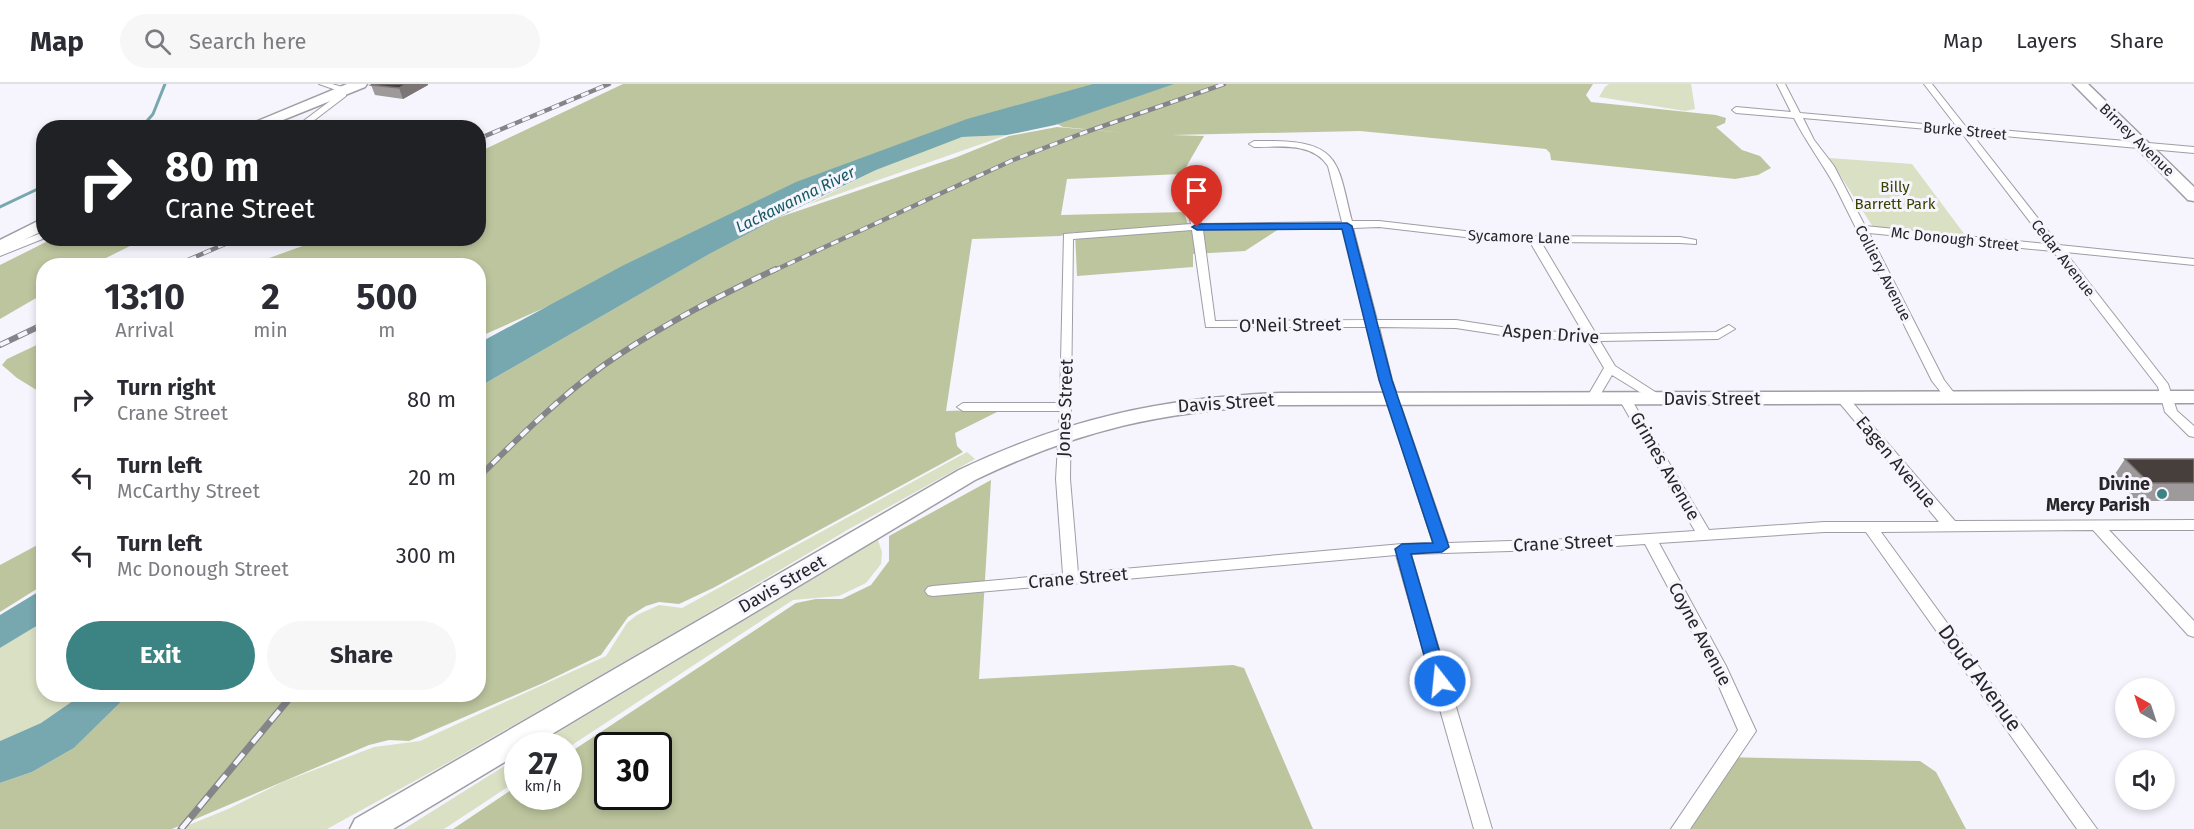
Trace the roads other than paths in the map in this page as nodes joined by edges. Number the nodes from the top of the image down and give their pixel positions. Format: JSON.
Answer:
{"nodes":[{"id":1,"x":323,"y":84,"type":"edge"},
{"id":2,"x":360,"y":84,"type":"edge"},
{"id":3,"x":1781,"y":84,"type":"edge"},
{"id":4,"x":1928,"y":84,"type":"edge"},
{"id":5,"x":2080,"y":84,"type":"edge"},
{"id":6,"x":343,"y":90,"type":"junction"},
{"id":7,"x":1736,"y":110,"type":"dead end"},
{"id":8,"x":1796,"y":115,"type":"junction"},
{"id":9,"x":268,"y":120,"type":"edge"},
{"id":10,"x":309,"y":120,"type":"edge"},
{"id":11,"x":1963,"y":131,"type":"junction"},
{"id":12,"x":1254,"y":144,"type":"dead end"},
{"id":13,"x":2142,"y":145,"type":"junction"},
{"id":14,"x":2194,"y":150,"type":"edge"},
{"id":15,"x":1186,"y":177,"type":"dead end"},
{"id":16,"x":2194,"y":196,"type":"edge"},
{"id":17,"x":1347,"y":226,"type":"junction"},
{"id":18,"x":36,"y":227,"type":"edge"},
{"id":19,"x":1197,"y":227,"type":"junction"},
{"id":20,"x":1860,"y":230,"type":"junction"},
{"id":21,"x":36,"y":238,"type":"edge"},
{"id":22,"x":1534,"y":240,"type":"junction"},
{"id":23,"x":1692,"y":242,"type":"dead end"},
{"id":24,"x":0,"y":247,"type":"edge"},
{"id":25,"x":2056,"y":250,"type":"junction"},
{"id":26,"x":0,"y":253,"type":"edge"},
{"id":27,"x":2194,"y":262,"type":"edge"},
{"id":28,"x":1371,"y":324,"type":"junction"},
{"id":29,"x":1729,"y":329,"type":"dead end"},
{"id":30,"x":1591,"y":338,"type":"junction"},
{"id":31,"x":1610,"y":368,"type":"junction"},
{"id":32,"x":2168,"y":396,"type":"junction"},
{"id":33,"x":2194,"y":397,"type":"edge"},
{"id":34,"x":1842,"y":398,"type":"junction"},
{"id":35,"x":1952,"y":398,"type":"junction"},
{"id":36,"x":1391,"y":399,"type":"junction"},
{"id":37,"x":1592,"y":399,"type":"junction"},
{"id":38,"x":1625,"y":399,"type":"junction"},
{"id":39,"x":1660,"y":399,"type":"junction"},
{"id":40,"x":963,"y":407,"type":"dead end"},
{"id":41,"x":1066,"y":407,"type":"junction"},
{"id":42,"x":1064,"y":433,"type":"junction"},
{"id":43,"x":2194,"y":433,"type":"edge"},
{"id":44,"x":2194,"y":525,"type":"edge"},
{"id":45,"x":1951,"y":526,"type":"junction"},
{"id":46,"x":2097,"y":526,"type":"junction"},
{"id":47,"x":1871,"y":528,"type":"junction"},
{"id":48,"x":1704,"y":534,"type":"junction"},
{"id":49,"x":1649,"y":538,"type":"junction"},
{"id":50,"x":1442,"y":547,"type":"junction"},
{"id":51,"x":1402,"y":549,"type":"junction"},
{"id":52,"x":1071,"y":579,"type":"junction"},
{"id":53,"x":933,"y":591,"type":"dead end"},
{"id":54,"x":2194,"y":631,"type":"edge"},
{"id":55,"x":366,"y":829,"type":"edge"},
{"id":56,"x":1483,"y":829,"type":"edge"},
{"id":57,"x":1680,"y":829,"type":"edge"},
{"id":58,"x":2088,"y":829,"type":"edge"}],
"edges":[{"from":1,"to":6,"type":"street"},
{"from":2,"to":6,"type":"main road"},
{"from":3,"to":8,"type":"street","name":"Colliery Avenue"},
{"from":4,"to":11,"type":"street","name":"Cedar Avenue"},
{"from":5,"to":13,"type":"main road","name":"Birney Avenue"},
{"from":6,"to":9,"type":"main road"},
{"from":6,"to":10,"type":"street"},
{"from":7,"to":8,"type":"street","name":"Burke Street"},
{"from":8,"to":11,"type":"street","name":"Burke Street"},
{"from":8,"to":20,"type":"street","name":"Colliery Avenue"},
{"from":11,"to":13,"type":"street","name":"Burke Street"},
{"from":11,"to":25,"type":"street","name":"Cedar Avenue"},
{"from":12,"to":17,"type":"street"},
{"from":13,"to":14,"type":"street","name":"Burke Street"},
{"from":13,"to":16,"type":"main road","name":"Birney Avenue"},
{"from":15,"to":19,"type":"street"},
{"from":17,"to":19,"type":"street"},
{"from":17,"to":22,"type":"street","name":"Sycamore Lane"},
{"from":17,"to":28,"type":"street"},
{"from":18,"to":24,"type":"main road"},
{"from":19,"to":28,"type":"street","name":"O'Neil Street"},
{"from":19,"to":41,"type":"street","name":"Jones Street"},
{"from":20,"to":25,"type":"street","name":"Mc Donough Street"},
{"from":20,"to":35,"type":"street","name":"Colliery Avenue"},
{"from":21,"to":26,"type":"street"},
{"from":22,"to":23,"type":"street","name":"Sycamore Lane"},
{"from":22,"to":30,"type":"street"},
{"from":25,"to":27,"type":"street","name":"Mc Donough Street"},
{"from":25,"to":32,"type":"street","name":"Cedar Avenue"},
{"from":28,"to":30,"type":"street","name":"Aspen Drive"},
{"from":28,"to":36,"type":"street"},
{"from":29,"to":30,"type":"street","name":"Aspen Drive"},
{"from":30,"to":31,"type":"street"},
{"from":31,"to":37,"type":"street"},
{"from":31,"to":39,"type":"street"},
{"from":32,"to":33,"type":"main road","name":"Davis Street"},
{"from":32,"to":35,"type":"main road","name":"Davis Street"},
{"from":32,"to":43,"type":"street","name":"Cedar Avenue"},
{"from":34,"to":35,"type":"main road","name":"Davis Street"},
{"from":34,"to":39,"type":"main road","name":"Davis Street"},
{"from":34,"to":45,"type":"street","name":"Eagen Avenue"},
{"from":36,"to":37,"type":"main road","name":"Davis Street"},
{"from":36,"to":42,"type":"main road","name":"Davis Street"},
{"from":36,"to":50,"type":"street"},
{"from":37,"to":38,"type":"main road","name":"Davis Street"},
{"from":38,"to":39,"type":"main road","name":"Davis Street"},
{"from":38,"to":48,"type":"street","name":"Grimes Avenue"},
{"from":40,"to":41,"type":"street"},
{"from":41,"to":42,"type":"street","name":"Jones Street"},
{"from":42,"to":52,"type":"street","name":"Jones Street"},
{"from":42,"to":55,"type":"main road","name":"Davis Street"},
{"from":44,"to":46,"type":"street","name":"Crane Street"},
{"from":45,"to":46,"type":"street","name":"Crane Street"},
{"from":45,"to":47,"type":"street","name":"Crane Street"},
{"from":46,"to":54,"type":"street"},
{"from":47,"to":48,"type":"street","name":"Crane Street"},
{"from":47,"to":58,"type":"street","name":"Doud Avenue"},
{"from":48,"to":49,"type":"street","name":"Crane Street"},
{"from":49,"to":50,"type":"street","name":"Crane Street"},
{"from":49,"to":57,"type":"street","name":"Coyne Avenue"},
{"from":50,"to":51,"type":"street","name":"Crane Street"},
{"from":51,"to":52,"type":"street","name":"Crane Street"},
{"from":51,"to":56,"type":"street"},
{"from":52,"to":53,"type":"street","name":"Crane Street"}]}
